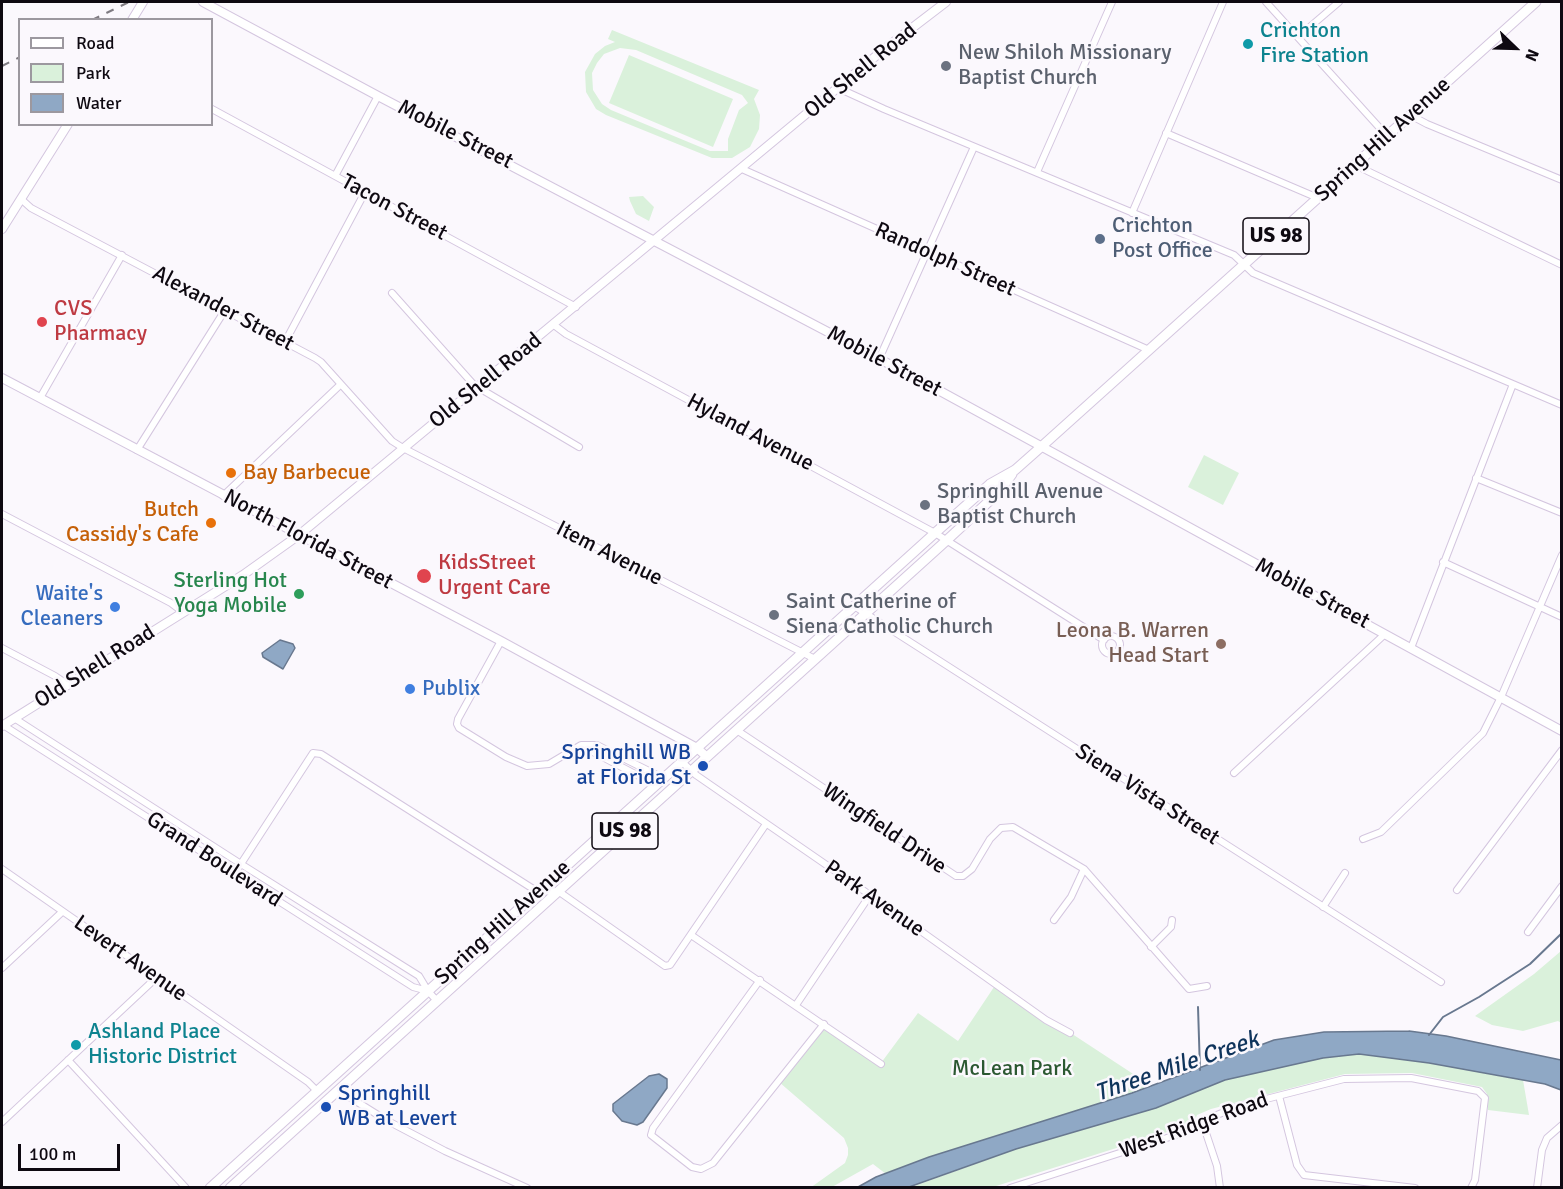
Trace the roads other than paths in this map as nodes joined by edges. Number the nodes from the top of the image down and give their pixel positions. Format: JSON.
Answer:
{"nodes":[{"id":1,"x":143,"y":2,"type":"edge"},
{"id":2,"x":203,"y":2,"type":"edge"},
{"id":3,"x":946,"y":2,"type":"edge"},
{"id":4,"x":1112,"y":2,"type":"edge"},
{"id":5,"x":1223,"y":2,"type":"edge"},
{"id":6,"x":1266,"y":2,"type":"edge"},
{"id":7,"x":1339,"y":2,"type":"edge"},
{"id":8,"x":1536,"y":2,"type":"edge"},
{"id":9,"x":133,"y":18,"type":"edge"},
{"id":10,"x":1298,"y":37,"type":"junction"},
{"id":11,"x":838,"y":88,"type":"junction"},
{"id":12,"x":378,"y":96,"type":"junction"},
{"id":13,"x":213,"y":110,"type":"edge"},
{"id":14,"x":1410,"y":115,"type":"junction"},
{"id":15,"x":67,"y":126,"type":"edge"},
{"id":16,"x":1166,"y":133,"type":"junction"},
{"id":17,"x":1387,"y":136,"type":"junction"},
{"id":18,"x":974,"y":147,"type":"junction"},
{"id":19,"x":1355,"y":165,"type":"junction"},
{"id":20,"x":742,"y":169,"type":"junction"},
{"id":21,"x":1037,"y":172,"type":"junction"},
{"id":22,"x":335,"y":176,"type":"junction"},
{"id":23,"x":1561,"y":178,"type":"edge"},
{"id":24,"x":365,"y":192,"type":"junction"},
{"id":25,"x":1318,"y":198,"type":"junction"},
{"id":26,"x":21,"y":199,"type":"junction"},
{"id":27,"x":1132,"y":213,"type":"junction"},
{"id":28,"x":2,"y":229,"type":"edge"},
{"id":29,"x":655,"y":240,"type":"junction"},
{"id":30,"x":927,"y":251,"type":"junction"},
{"id":31,"x":122,"y":255,"type":"junction"},
{"id":32,"x":1244,"y":265,"type":"junction"},
{"id":33,"x":1562,"y":265,"type":"edge"},
{"id":34,"x":393,"y":293,"type":"dead end"},
{"id":35,"x":576,"y":306,"type":"junction"},
{"id":36,"x":225,"y":310,"type":"junction"},
{"id":37,"x":554,"y":325,"type":"junction"},
{"id":38,"x":285,"y":342,"type":"junction"},
{"id":39,"x":1149,"y":350,"type":"junction"},
{"id":40,"x":879,"y":359,"type":"junction"},
{"id":41,"x":2,"y":378,"type":"edge"},
{"id":42,"x":1513,"y":384,"type":"junction"},
{"id":43,"x":340,"y":385,"type":"junction"},
{"id":44,"x":478,"y":388,"type":"junction"},
{"id":45,"x":40,"y":398,"type":"junction"},
{"id":46,"x":1562,"y":405,"type":"edge"},
{"id":47,"x":579,"y":447,"type":"dead end"},
{"id":48,"x":1041,"y":447,"type":"junction"},
{"id":49,"x":403,"y":448,"type":"junction"},
{"id":50,"x":137,"y":450,"type":"junction"},
{"id":51,"x":1015,"y":470,"type":"junction"},
{"id":52,"x":1476,"y":478,"type":"junction"},
{"id":53,"x":224,"y":496,"type":"junction"},
{"id":54,"x":1562,"y":513,"type":"edge"},
{"id":55,"x":2,"y":514,"type":"edge"},
{"id":56,"x":936,"y":533,"type":"junction"},
{"id":57,"x":299,"y":535,"type":"junction"},
{"id":58,"x":947,"y":540,"type":"junction"},
{"id":59,"x":1562,"y":555,"type":"edge"},
{"id":60,"x":1443,"y":562,"type":"junction"},
{"id":61,"x":854,"y":606,"type":"junction"},
{"id":62,"x":1539,"y":606,"type":"junction"},
{"id":63,"x":183,"y":612,"type":"junction"},
{"id":64,"x":866,"y":613,"type":"junction"},
{"id":65,"x":1562,"y":616,"type":"edge"},
{"id":66,"x":1385,"y":634,"type":"junction"},
{"id":67,"x":1104,"y":640,"type":"dead end"},
{"id":68,"x":501,"y":641,"type":"junction"},
{"id":69,"x":2,"y":648,"type":"edge"},
{"id":70,"x":1411,"y":648,"type":"junction"},
{"id":71,"x":802,"y":652,"type":"junction"},
{"id":72,"x":815,"y":659,"type":"junction"},
{"id":73,"x":67,"y":684,"type":"junction"},
{"id":74,"x":1501,"y":697,"type":"junction"},
{"id":75,"x":14,"y":718,"type":"junction"},
{"id":76,"x":2,"y":725,"type":"edge"},
{"id":77,"x":738,"y":731,"type":"junction"},
{"id":78,"x":1562,"y":731,"type":"edge"},
{"id":79,"x":590,"y":747,"type":"junction"},
{"id":80,"x":697,"y":748,"type":"junction"},
{"id":81,"x":1562,"y":750,"type":"edge"},
{"id":82,"x":707,"y":757,"type":"junction"},
{"id":83,"x":681,"y":762,"type":"junction"},
{"id":84,"x":691,"y":772,"type":"junction"},
{"id":85,"x":1233,"y":773,"type":"dead end"},
{"id":86,"x":663,"y":778,"type":"junction"},
{"id":87,"x":656,"y":785,"type":"junction"},
{"id":88,"x":766,"y":824,"type":"junction"},
{"id":89,"x":1363,"y":838,"type":"dead end"},
{"id":90,"x":241,"y":864,"type":"junction"},
{"id":91,"x":1084,"y":868,"type":"junction"},
{"id":92,"x":2,"y":869,"type":"edge"},
{"id":93,"x":235,"y":873,"type":"junction"},
{"id":94,"x":1345,"y":873,"type":"dead end"},
{"id":95,"x":1562,"y":886,"type":"edge"},
{"id":96,"x":1457,"y":890,"type":"dead end"},
{"id":97,"x":558,"y":891,"type":"junction"},
{"id":98,"x":538,"y":892,"type":"junction"},
{"id":99,"x":870,"y":895,"type":"junction"},
{"id":100,"x":1323,"y":907,"type":"junction"},
{"id":101,"x":62,"y":912,"type":"junction"},
{"id":102,"x":1054,"y":920,"type":"dead end"},
{"id":103,"x":1172,"y":920,"type":"dead end"},
{"id":104,"x":1528,"y":932,"type":"dead end"},
{"id":105,"x":691,"y":935,"type":"junction"},
{"id":106,"x":1151,"y":947,"type":"junction"},
{"id":107,"x":2,"y":968,"type":"edge"},
{"id":108,"x":157,"y":977,"type":"junction"},
{"id":109,"x":760,"y":980,"type":"junction"},
{"id":110,"x":1442,"y":982,"type":"dead end"},
{"id":111,"x":1207,"y":986,"type":"dead end"},
{"id":112,"x":428,"y":991,"type":"junction"},
{"id":113,"x":437,"y":1001,"type":"junction"},
{"id":114,"x":796,"y":1005,"type":"junction"},
{"id":115,"x":824,"y":1024,"type":"junction"},
{"id":116,"x":1070,"y":1033,"type":"dead end"},
{"id":117,"x":68,"y":1060,"type":"junction"},
{"id":118,"x":881,"y":1064,"type":"dead end"},
{"id":119,"x":338,"y":1090,"type":"junction"},
{"id":120,"x":317,"y":1091,"type":"junction"},
{"id":121,"x":1279,"y":1096,"type":"junction"},
{"id":122,"x":1202,"y":1121,"type":"junction"},
{"id":123,"x":2,"y":1122,"type":"edge"},
{"id":124,"x":1562,"y":1125,"type":"edge"},
{"id":125,"x":1352,"y":1180,"type":"junction"},
{"id":126,"x":520,"y":1186,"type":"edge"},
{"id":127,"x":186,"y":1188,"type":"edge"},
{"id":128,"x":210,"y":1188,"type":"edge"},
{"id":129,"x":230,"y":1188,"type":"edge"},
{"id":130,"x":527,"y":1188,"type":"edge"},
{"id":131,"x":1010,"y":1188,"type":"edge"},
{"id":132,"x":1220,"y":1188,"type":"edge"},
{"id":133,"x":1351,"y":1188,"type":"edge"},
{"id":134,"x":1415,"y":1188,"type":"edge"},
{"id":135,"x":1471,"y":1188,"type":"edge"},
{"id":136,"x":1537,"y":1188,"type":"edge"}],
"edges":[{"from":1,"to":9,"type":"main road"},
{"from":2,"to":12,"type":"street","name":"Mobile Street"},
{"from":3,"to":11,"type":"street","name":"Old Shell Road"},
{"from":4,"to":21,"type":"street"},
{"from":5,"to":16,"type":"street"},
{"from":6,"to":10,"type":"street"},
{"from":7,"to":10,"type":"street"},
{"from":8,"to":14,"type":"main road","name":"Spring Hill Avenue","number":"US 98"},
{"from":10,"to":17,"type":"street"},
{"from":11,"to":18,"type":"street"},
{"from":11,"to":20,"type":"street","name":"Old Shell Road"},
{"from":12,"to":22,"type":"street"},
{"from":12,"to":29,"type":"street","name":"Mobile Street"},
{"from":13,"to":22,"type":"street","name":"Tacon Street"},
{"from":14,"to":17,"type":"main road","name":"Spring Hill Avenue","number":"US 98"},
{"from":14,"to":23,"type":"street"},
{"from":15,"to":26,"type":"main road"},
{"from":16,"to":25,"type":"street"},
{"from":16,"to":27,"type":"street"},
{"from":17,"to":19,"type":"main road","name":"Spring Hill Avenue","number":"US 98"},
{"from":18,"to":21,"type":"street"},
{"from":18,"to":30,"type":"street"},
{"from":19,"to":25,"type":"main road","name":"Spring Hill Avenue","number":"US 98"},
{"from":19,"to":33,"type":"street"},
{"from":20,"to":29,"type":"street","name":"Old Shell Road"},
{"from":20,"to":30,"type":"street","name":"Randolph Street"},
{"from":21,"to":27,"type":"street"},
{"from":22,"to":24,"type":"street","name":"Tacon Street"},
{"from":24,"to":35,"type":"street","name":"Tacon Street"},
{"from":24,"to":38,"type":"street"},
{"from":25,"to":32,"type":"main road","name":"Spring Hill Avenue","number":"US 98"},
{"from":26,"to":28,"type":"main road"},
{"from":26,"to":31,"type":"street","name":"Alexander Street"},
{"from":27,"to":32,"type":"street"},
{"from":29,"to":35,"type":"street","name":"Old Shell Road"},
{"from":29,"to":40,"type":"street","name":"Mobile Street"},
{"from":30,"to":39,"type":"street","name":"Randolph Street"},
{"from":30,"to":40,"type":"street"},
{"from":31,"to":36,"type":"street","name":"Alexander Street"},
{"from":31,"to":45,"type":"street"},
{"from":32,"to":39,"type":"main road","name":"Spring Hill Avenue","number":"US 98"},
{"from":32,"to":42,"type":"street"},
{"from":34,"to":44,"type":"street"},
{"from":35,"to":37,"type":"street","name":"Old Shell Road"},
{"from":36,"to":38,"type":"street","name":"Alexander Street"},
{"from":36,"to":50,"type":"street"},
{"from":37,"to":44,"type":"street","name":"Old Shell Road"},
{"from":37,"to":56,"type":"street","name":"Hyland Avenue"},
{"from":38,"to":43,"type":"street","name":"Alexander Street"},
{"from":39,"to":48,"type":"main road","name":"Spring Hill Avenue","number":"US 98"},
{"from":40,"to":48,"type":"street","name":"Mobile Street"},
{"from":41,"to":45,"type":"street","name":"North Florida Street"},
{"from":42,"to":46,"type":"street"},
{"from":42,"to":52,"type":"street"},
{"from":43,"to":49,"type":"street","name":"Alexander Street"},
{"from":43,"to":53,"type":"street"},
{"from":44,"to":47,"type":"street"},
{"from":44,"to":49,"type":"street","name":"Old Shell Road"},
{"from":45,"to":50,"type":"street","name":"North Florida Street"},
{"from":48,"to":51,"type":"main road","name":"Spring Hill Avenue","number":"US 98"},
{"from":48,"to":66,"type":"street","name":"Mobile Street"},
{"from":49,"to":57,"type":"street","name":"Old Shell Road"},
{"from":49,"to":71,"type":"street","name":"Item Avenue"},
{"from":50,"to":53,"type":"street","name":"North Florida Street"},
{"from":51,"to":56,"type":"main road","name":"Spring Hill Avenue","number":"US 98"},
{"from":51,"to":58,"type":"main road","name":"Spring Hill Avenue","number":"US 98"},
{"from":52,"to":54,"type":"street"},
{"from":52,"to":60,"type":"street"},
{"from":53,"to":57,"type":"street","name":"North Florida Street"},
{"from":55,"to":63,"type":"street"},
{"from":56,"to":58,"type":"street","name":"Hyland Avenue"},
{"from":56,"to":61,"type":"main road","name":"Spring Hill Avenue","number":"US 98"},
{"from":57,"to":63,"type":"street","name":"Old Shell Road"},
{"from":57,"to":68,"type":"street","name":"North Florida Street"},
{"from":58,"to":64,"type":"main road","name":"Spring Hill Avenue","number":"US 98"},
{"from":58,"to":67,"type":"street","name":"Hyland Avenue"},
{"from":59,"to":62,"type":"street"},
{"from":60,"to":62,"type":"street"},
{"from":60,"to":70,"type":"street"},
{"from":61,"to":64,"type":"street","name":"Siena Vista Street"},
{"from":61,"to":71,"type":"main road","name":"Spring Hill Avenue","number":"US 98"},
{"from":62,"to":65,"type":"street"},
{"from":62,"to":74,"type":"street"},
{"from":63,"to":73,"type":"street","name":"Old Shell Road"},
{"from":64,"to":72,"type":"main road","name":"Spring Hill Avenue","number":"US 98"},
{"from":64,"to":100,"type":"street","name":"Siena Vista Street"},
{"from":66,"to":70,"type":"street","name":"Mobile Street"},
{"from":66,"to":85,"type":"street"},
{"from":68,"to":79,"type":"street"},
{"from":68,"to":80,"type":"street","name":"North Florida Street"},
{"from":69,"to":73,"type":"street"},
{"from":70,"to":74,"type":"street","name":"Mobile Street"},
{"from":71,"to":72,"type":"street","name":"Item Avenue"},
{"from":71,"to":80,"type":"main road","name":"Spring Hill Avenue","number":"US 98"},
{"from":72,"to":77,"type":"main road","name":"Spring Hill Avenue","number":"US 98"},
{"from":73,"to":75,"type":"street","name":"Old Shell Road"},
{"from":74,"to":78,"type":"street","name":"Mobile Street"},
{"from":74,"to":89,"type":"street"},
{"from":75,"to":76,"type":"street","name":"Old Shell Road"},
{"from":75,"to":90,"type":"street","name":"Grand Boulevard"},
{"from":76,"to":93,"type":"street","name":"Grand Boulevard"},
{"from":77,"to":82,"type":"main road","name":"Spring Hill Avenue","number":"US 98"},
{"from":77,"to":91,"type":"street","name":"Wingfield Drive"},
{"from":79,"to":86,"type":"street"},
{"from":79,"to":87,"type":"street"},
{"from":80,"to":82,"type":"street","name":"North Florida Street"},
{"from":80,"to":83,"type":"main road","name":"Spring Hill Avenue","number":"US 98"},
{"from":81,"to":96,"type":"street"},
{"from":82,"to":84,"type":"main road","name":"Spring Hill Avenue","number":"US 98"},
{"from":83,"to":84,"type":"street","name":"Park Avenue"},
{"from":83,"to":86,"type":"main road","name":"Spring Hill Avenue","number":"US 98"},
{"from":84,"to":88,"type":"street","name":"Park Avenue"},
{"from":84,"to":97,"type":"main road","name":"Spring Hill Avenue","number":"US 98"},
{"from":86,"to":87,"type":"main road","name":"Spring Hill Avenue","number":"US 98"},
{"from":87,"to":98,"type":"main road","name":"Spring Hill Avenue","number":"US 98"},
{"from":88,"to":99,"type":"street","name":"Park Avenue"},
{"from":88,"to":105,"type":"street"},
{"from":90,"to":93,"type":"street"},
{"from":90,"to":98,"type":"street"},
{"from":90,"to":112,"type":"street","name":"Grand Boulevard"},
{"from":91,"to":102,"type":"street"},
{"from":91,"to":106,"type":"street","name":"Wingfield Drive"},
{"from":92,"to":101,"type":"street","name":"Levert Avenue"},
{"from":93,"to":112,"type":"street","name":"Grand Boulevard"},
{"from":94,"to":100,"type":"street"},
{"from":95,"to":104,"type":"street"},
{"from":97,"to":98,"type":"street"},
{"from":97,"to":105,"type":"street"},
{"from":97,"to":113,"type":"main road","name":"Spring Hill Avenue","number":"US 98"},
{"from":98,"to":112,"type":"main road","name":"Spring Hill Avenue","number":"US 98"},
{"from":99,"to":114,"type":"street"},
{"from":99,"to":116,"type":"street","name":"Park Avenue"},
{"from":100,"to":110,"type":"street","name":"Siena Vista Street"},
{"from":101,"to":107,"type":"street"},
{"from":101,"to":108,"type":"street","name":"Levert Avenue"},
{"from":103,"to":106,"type":"street"},
{"from":105,"to":109,"type":"street"},
{"from":106,"to":111,"type":"street","name":"Wingfield Drive"},
{"from":108,"to":117,"type":"street"},
{"from":108,"to":120,"type":"street","name":"Levert Avenue"},
{"from":109,"to":114,"type":"street"},
{"from":109,"to":115,"type":"street"},
{"from":112,"to":113,"type":"street","name":"Grand Boulevard"},
{"from":112,"to":120,"type":"main road","name":"Spring Hill Avenue","number":"US 98"},
{"from":113,"to":119,"type":"main road","name":"Spring Hill Avenue","number":"US 98"},
{"from":114,"to":115,"type":"street"},
{"from":115,"to":118,"type":"street"},
{"from":117,"to":123,"type":"street"},
{"from":117,"to":127,"type":"street"},
{"from":119,"to":126,"type":"street"},
{"from":119,"to":129,"type":"main road","name":"Spring Hill Avenue","number":"US 98"},
{"from":120,"to":128,"type":"main road","name":"Spring Hill Avenue","number":"US 98"},
{"from":121,"to":122,"type":"street","name":"West Ridge Road"},
{"from":121,"to":125,"type":"street"},
{"from":121,"to":135,"type":"street","name":"West Ridge Road"},
{"from":122,"to":131,"type":"street","name":"West Ridge Road"},
{"from":122,"to":132,"type":"street"},
{"from":124,"to":136,"type":"street"},
{"from":125,"to":133,"type":"street"},
{"from":125,"to":134,"type":"street"},
{"from":126,"to":130,"type":"street"}]}
